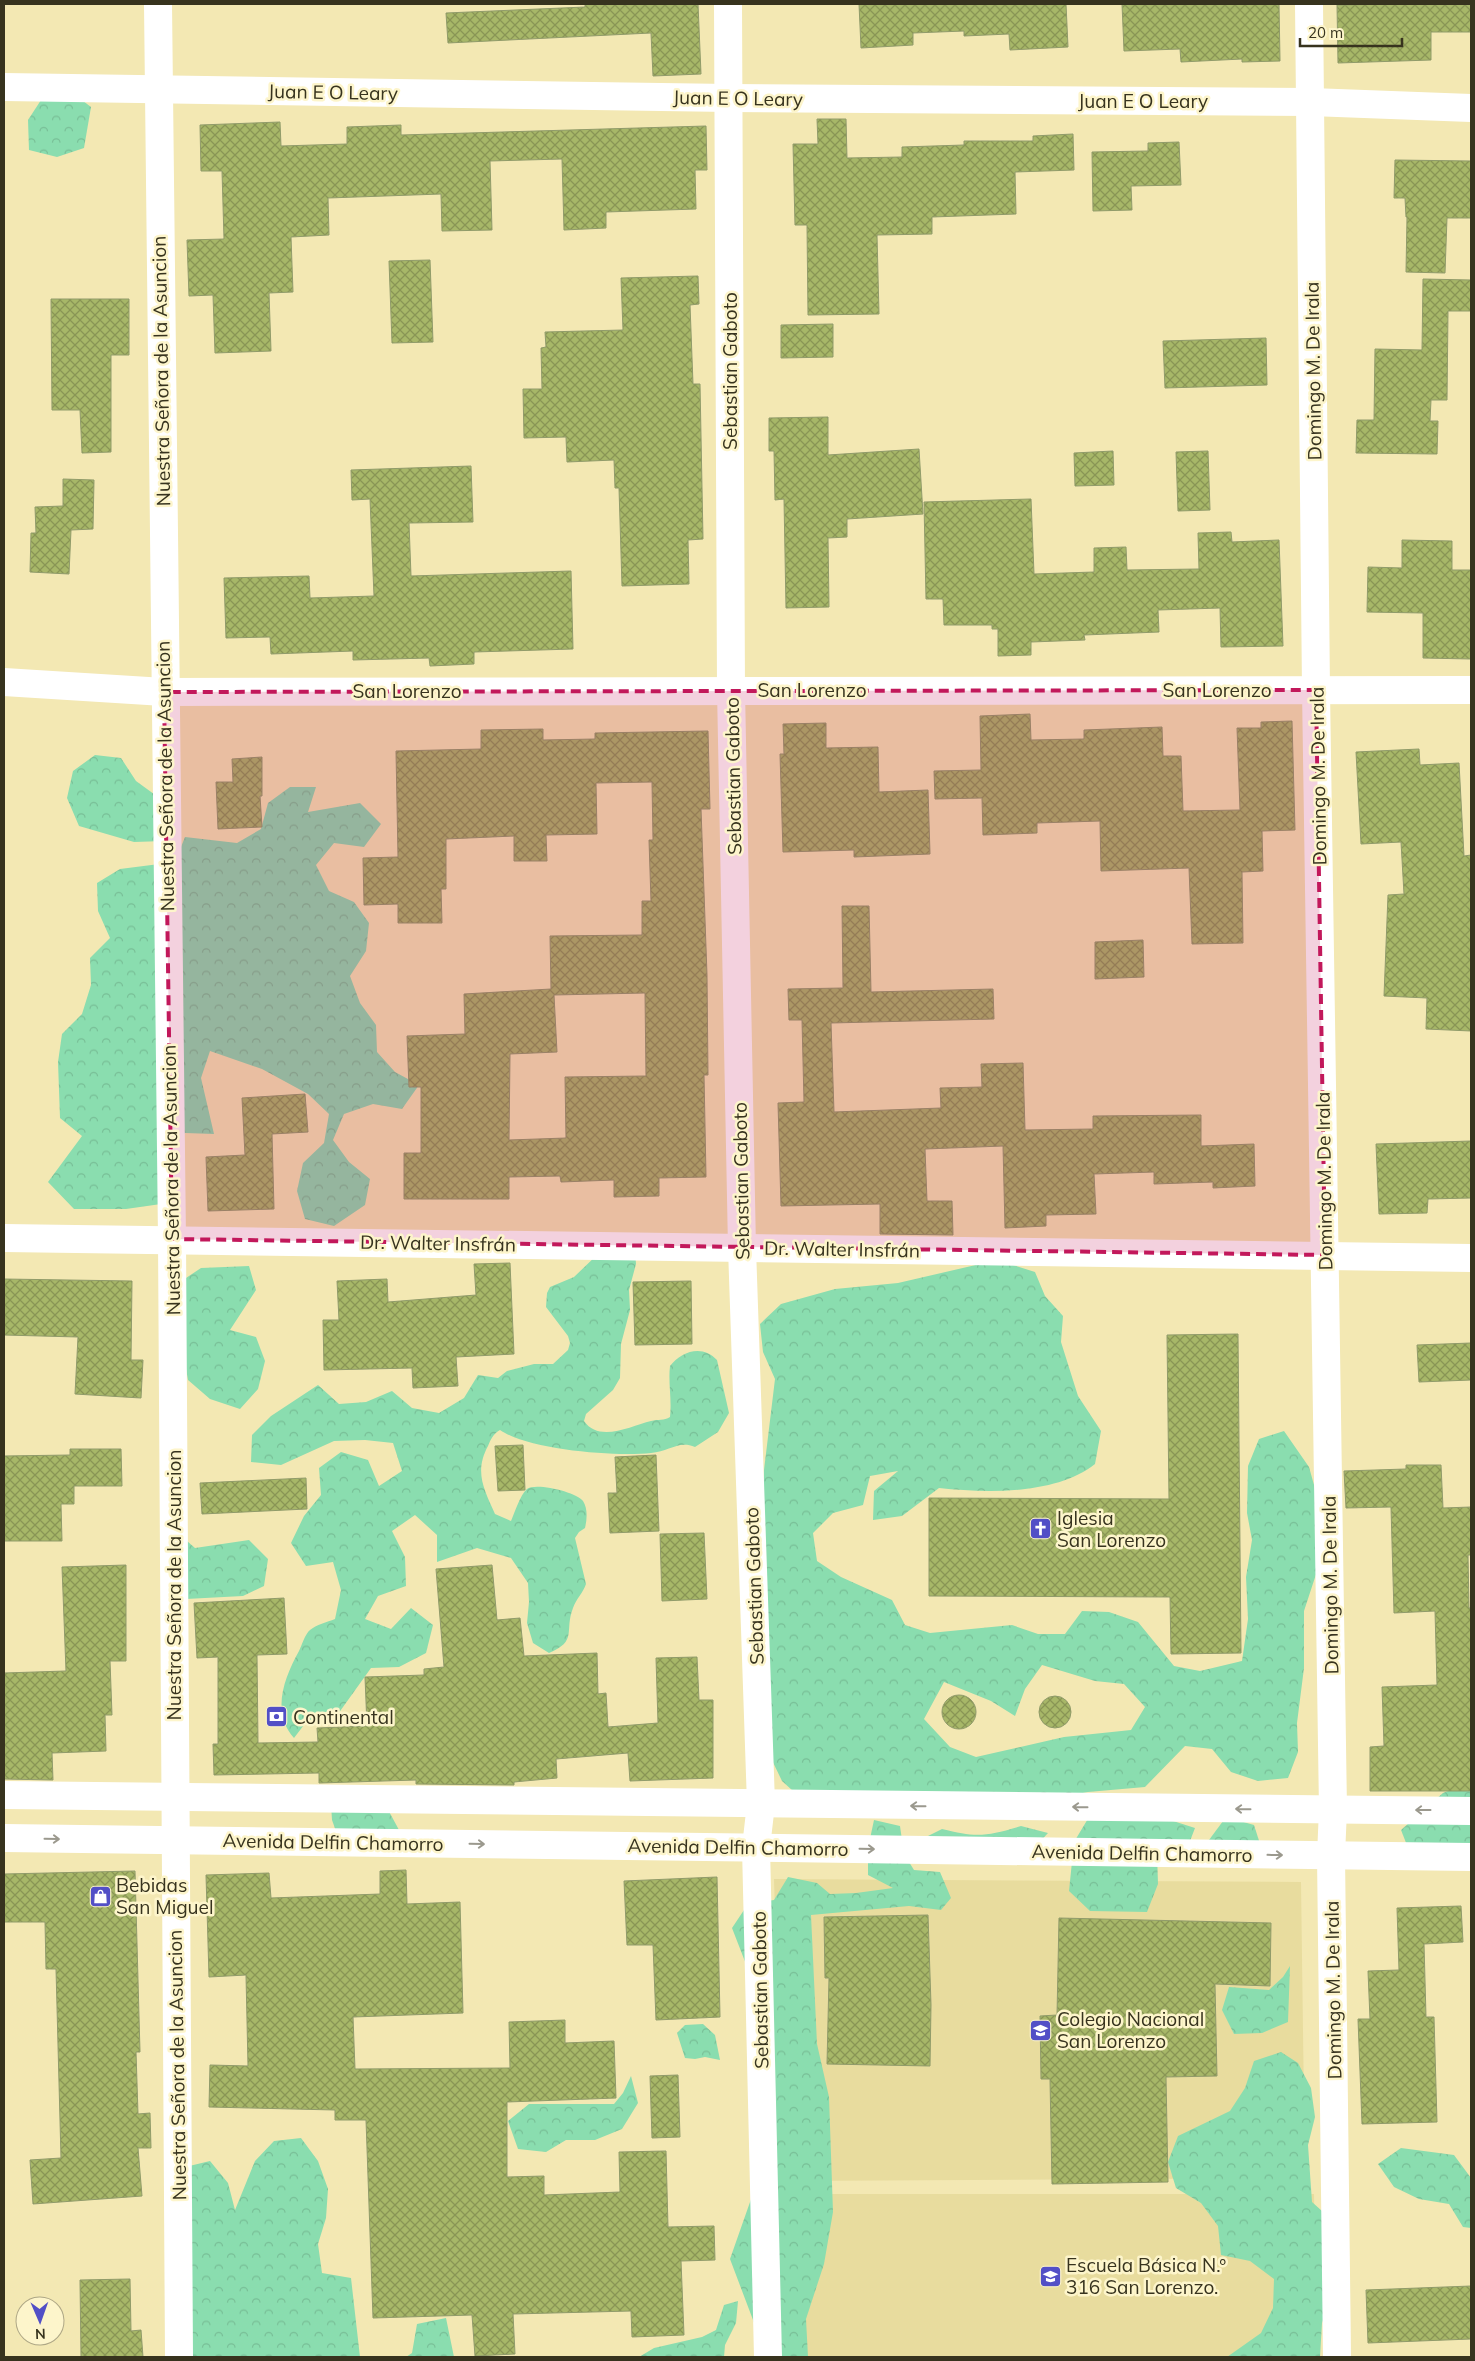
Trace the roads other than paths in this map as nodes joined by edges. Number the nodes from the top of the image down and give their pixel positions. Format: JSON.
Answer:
{"nodes":[{"id":1,"x":158,"y":4,"type":"edge"},
{"id":2,"x":728,"y":4,"type":"edge"},
{"id":3,"x":1309,"y":4,"type":"edge"},
{"id":4,"x":4,"y":88,"type":"edge"},
{"id":5,"x":158,"y":90,"type":"junction"},
{"id":6,"x":729,"y":98,"type":"junction"},
{"id":7,"x":1311,"y":102,"type":"junction"},
{"id":8,"x":1471,"y":108,"type":"edge"},
{"id":9,"x":4,"y":682,"type":"edge"},
{"id":10,"x":731,"y":690,"type":"junction"},
{"id":11,"x":1316,"y":690,"type":"junction"},
{"id":12,"x":1471,"y":690,"type":"edge"},
{"id":13,"x":164,"y":692,"type":"junction"},
{"id":14,"x":4,"y":1238,"type":"edge"},
{"id":15,"x":172,"y":1239,"type":"junction"},
{"id":16,"x":742,"y":1248,"type":"junction"},
{"id":17,"x":1325,"y":1255,"type":"junction"},
{"id":18,"x":1471,"y":1258,"type":"edge"},
{"id":19,"x":4,"y":1795,"type":"edge"},
{"id":20,"x":176,"y":1798,"type":"junction"},
{"id":21,"x":761,"y":1804,"type":"junction"},
{"id":22,"x":1334,"y":1810,"type":"junction"},
{"id":23,"x":1471,"y":1811,"type":"edge"},
{"id":24,"x":4,"y":1838,"type":"edge"},
{"id":25,"x":174,"y":1840,"type":"junction"},
{"id":26,"x":756,"y":1847,"type":"junction"},
{"id":27,"x":1331,"y":1855,"type":"junction"},
{"id":28,"x":1471,"y":1857,"type":"edge"},
{"id":29,"x":179,"y":2357,"type":"edge"},
{"id":30,"x":768,"y":2357,"type":"edge"},
{"id":31,"x":1338,"y":2357,"type":"edge"}],
"edges":[{"from":1,"to":5,"type":"street","name":"Nuestra Señora de la Asuncion"},
{"from":2,"to":6,"type":"street","name":"Sebastian Gaboto"},
{"from":3,"to":7,"type":"street","name":"Domingo M. De Irala"},
{"from":4,"to":5,"type":"street","name":"Juan E O Leary"},
{"from":5,"to":6,"type":"street","name":"Juan E O Leary"},
{"from":5,"to":13,"type":"street","name":"Nuestra Señora de la Asuncion"},
{"from":6,"to":7,"type":"street","name":"Juan E O Leary"},
{"from":6,"to":10,"type":"street","name":"Sebastian Gaboto"},
{"from":7,"to":8,"type":"street","name":"Juan E O Leary"},
{"from":7,"to":11,"type":"street","name":"Domingo M. De Irala"},
{"from":9,"to":13,"type":"street","name":"San Lorenzo"},
{"from":10,"to":11,"type":"street","name":"San Lorenzo"},
{"from":10,"to":13,"type":"street","name":"San Lorenzo"},
{"from":10,"to":16,"type":"street","name":"Sebastian Gaboto"},
{"from":11,"to":12,"type":"street","name":"San Lorenzo"},
{"from":11,"to":17,"type":"street","name":"Domingo M. De Irala"},
{"from":13,"to":15,"type":"street","name":"Nuestra Señora de la Asuncion"},
{"from":14,"to":15,"type":"street","name":"Dr. Walter Insfrán"},
{"from":15,"to":16,"type":"street","name":"Dr. Walter Insfrán"},
{"from":15,"to":20,"type":"street","name":"Nuestra Señora de la Asuncion"},
{"from":16,"to":17,"type":"street","name":"Dr. Walter Insfrán"},
{"from":16,"to":21,"type":"street","name":"Sebastian Gaboto"},
{"from":17,"to":18,"type":"street","name":"Dr. Walter Insfrán"},
{"from":17,"to":22,"type":"street","name":"Domingo M. De Irala"},
{"from":19,"to":20,"type":"street"},
{"from":20,"to":21,"type":"street"},
{"from":20,"to":25,"type":"street","name":"Nuestra Señora de la Asuncion"},
{"from":22,"to":21,"type":"street","one_way":true},
{"from":21,"to":26,"type":"street","name":"Sebastian Gaboto"},
{"from":23,"to":22,"type":"street","one_way":true},
{"from":22,"to":27,"type":"street","name":"Domingo M. De Irala"},
{"from":24,"to":25,"type":"street","name":"Avenida Delfin Chamorro","one_way":true},
{"from":25,"to":26,"type":"street","name":"Avenida Delfin Chamorro","one_way":true},
{"from":25,"to":29,"type":"street","name":"Nuestra Señora de la Asuncion"},
{"from":26,"to":27,"type":"street","name":"Avenida Delfin Chamorro","one_way":true},
{"from":26,"to":30,"type":"street","name":"Sebastian Gaboto"},
{"from":27,"to":28,"type":"street","name":"Avenida Delfin Chamorro"},
{"from":27,"to":31,"type":"street","name":"Domingo M. De Irala"}]}
